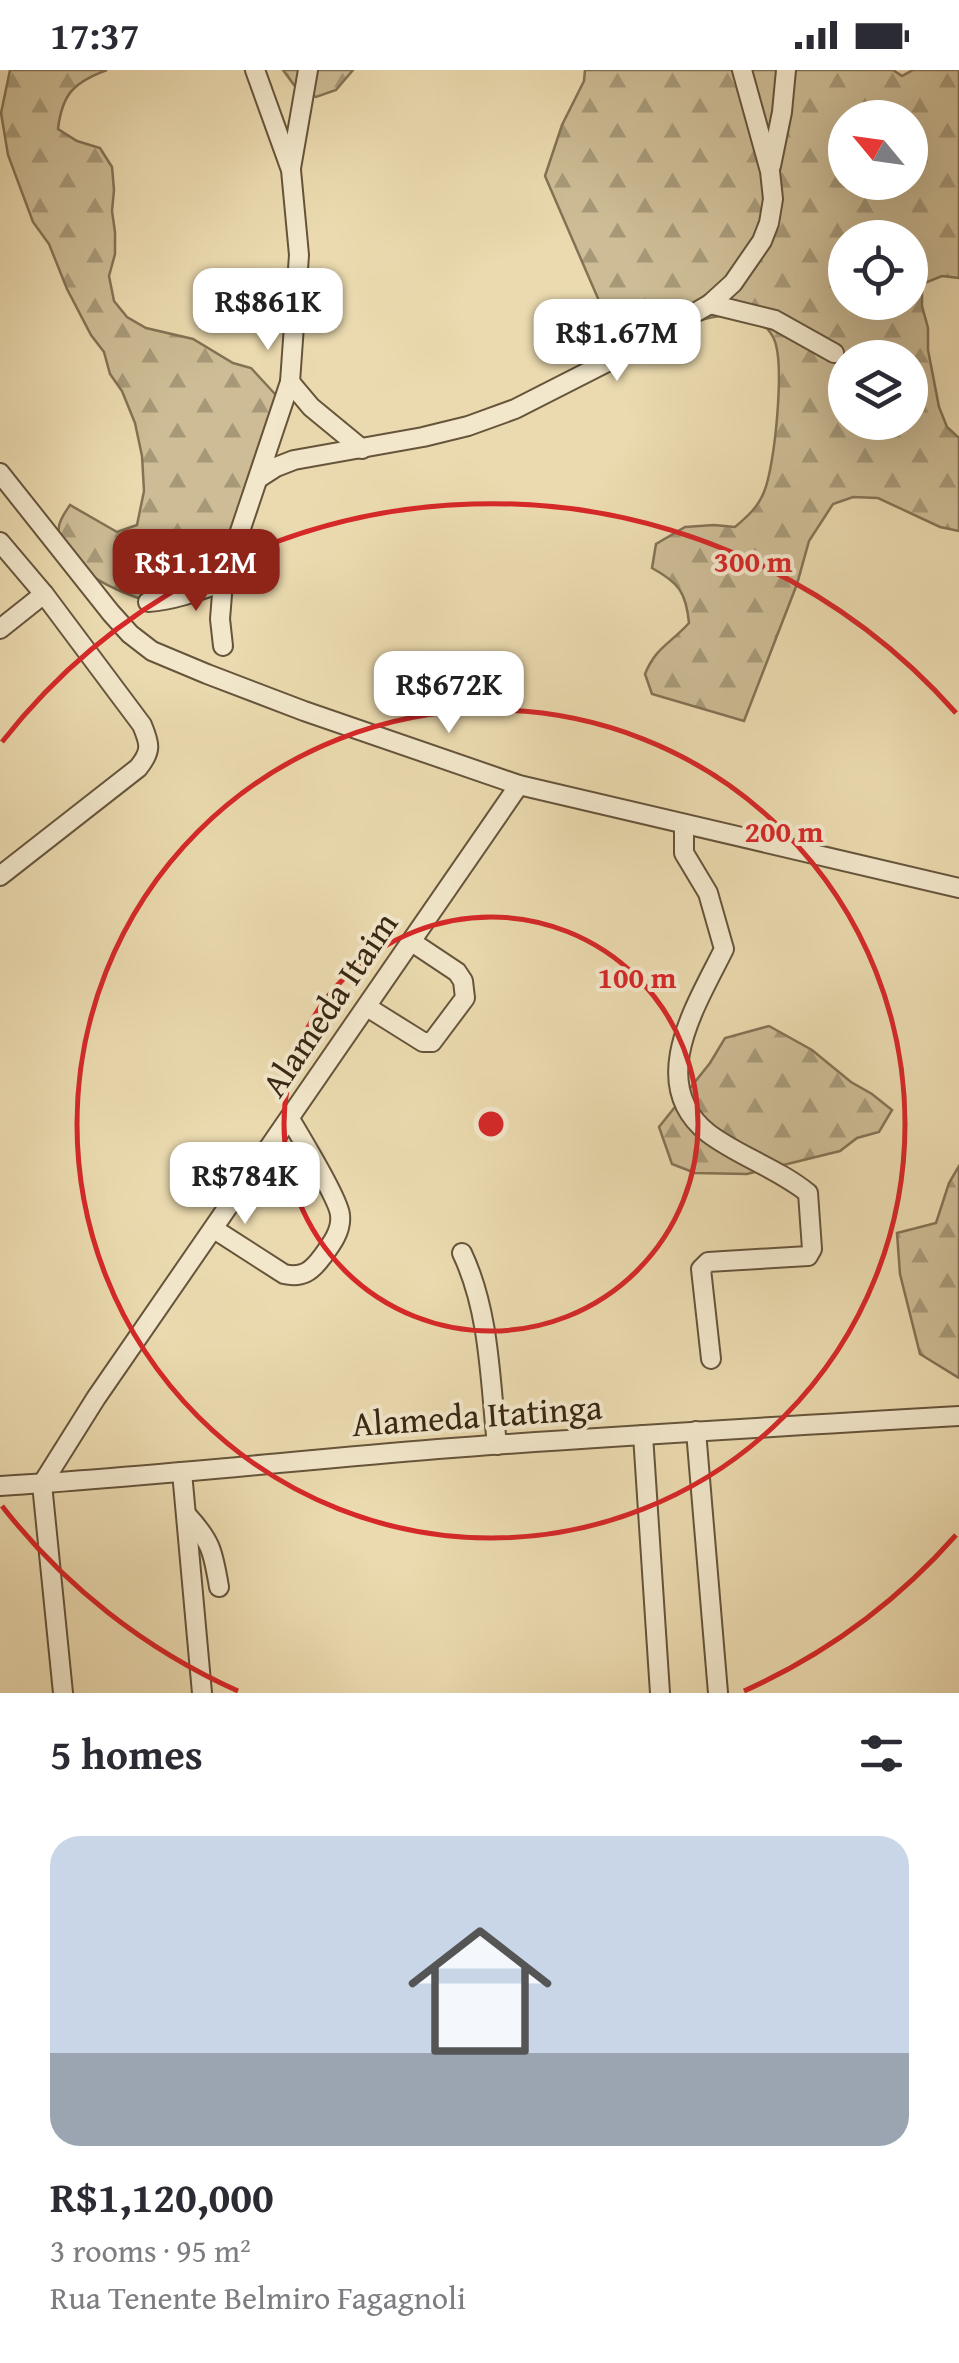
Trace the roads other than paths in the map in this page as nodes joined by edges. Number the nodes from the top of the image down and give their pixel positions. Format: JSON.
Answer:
{"nodes":[{"id":1,"x":255,"y":70,"type":"edge"},
{"id":2,"x":308,"y":70,"type":"edge"},
{"id":3,"x":742,"y":70,"type":"edge"},
{"id":4,"x":786,"y":70,"type":"edge"},
{"id":5,"x":291,"y":170,"type":"junction"},
{"id":6,"x":770,"y":171,"type":"junction"},
{"id":7,"x":710,"y":304,"type":"junction"},
{"id":8,"x":828,"y":350,"type":"edge"},
{"id":9,"x":290,"y":382,"type":"junction"},
{"id":10,"x":362,"y":449,"type":"junction"},
{"id":11,"x":0,"y":472,"type":"edge"},
{"id":12,"x":260,"y":478,"type":"junction"},
{"id":13,"x":0,"y":542,"type":"edge"},
{"id":14,"x":223,"y":582,"type":"junction"},
{"id":15,"x":44,"y":594,"type":"junction"},
{"id":16,"x":148,"y":602,"type":"dead end"},
{"id":17,"x":0,"y":629,"type":"edge"},
{"id":18,"x":223,"y":646,"type":"dead end"},
{"id":19,"x":519,"y":785,"type":"junction"},
{"id":20,"x":684,"y":824,"type":"junction"},
{"id":21,"x":0,"y":876,"type":"edge"},
{"id":22,"x":959,"y":888,"type":"edge"},
{"id":23,"x":412,"y":942,"type":"junction"},
{"id":24,"x":367,"y":1007,"type":"junction"},
{"id":25,"x":290,"y":1119,"type":"junction"},
{"id":26,"x":214,"y":1229,"type":"junction"},
{"id":27,"x":462,"y":1253,"type":"dead end"},
{"id":28,"x":711,"y":1359,"type":"dead end"},
{"id":29,"x":959,"y":1416,"type":"edge"},
{"id":30,"x":696,"y":1431,"type":"junction"},
{"id":31,"x":643,"y":1435,"type":"junction"},
{"id":32,"x":497,"y":1445,"type":"junction"},
{"id":33,"x":182,"y":1472,"type":"junction"},
{"id":34,"x":42,"y":1484,"type":"junction"},
{"id":35,"x":0,"y":1486,"type":"edge"},
{"id":36,"x":186,"y":1514,"type":"junction"},
{"id":37,"x":219,"y":1587,"type":"dead end"},
{"id":38,"x":62,"y":1693,"type":"edge"},
{"id":39,"x":202,"y":1693,"type":"edge"},
{"id":40,"x":660,"y":1693,"type":"edge"},
{"id":41,"x":718,"y":1693,"type":"edge"}],
"edges":[{"from":1,"to":5,"type":"street"},
{"from":2,"to":5,"type":"street"},
{"from":3,"to":6,"type":"street"},
{"from":4,"to":6,"type":"street"},
{"from":5,"to":9,"type":"street"},
{"from":6,"to":7,"type":"street"},
{"from":7,"to":8,"type":"street"},
{"from":7,"to":10,"type":"street"},
{"from":9,"to":10,"type":"street"},
{"from":9,"to":12,"type":"street"},
{"from":10,"to":12,"type":"street"},
{"from":11,"to":19,"type":"street"},
{"from":12,"to":14,"type":"street"},
{"from":13,"to":15,"type":"street"},
{"from":14,"to":16,"type":"street"},
{"from":14,"to":18,"type":"street"},
{"from":15,"to":17,"type":"street"},
{"from":15,"to":21,"type":"street"},
{"from":19,"to":20,"type":"street"},
{"from":19,"to":23,"type":"street","name":"Alameda Itaim"},
{"from":20,"to":22,"type":"street"},
{"from":20,"to":28,"type":"street"},
{"from":23,"to":24,"type":"street","name":"Alameda Itaim"},
{"from":23,"to":24,"type":"street"},
{"from":24,"to":25,"type":"street","name":"Alameda Itaim"},
{"from":25,"to":26,"type":"street","name":"Alameda Itaim"},
{"from":25,"to":26,"type":"street"},
{"from":26,"to":34,"type":"street","name":"Alameda Itaim"},
{"from":27,"to":32,"type":"street"},
{"from":29,"to":30,"type":"street","name":"Alameda Itatinga"},
{"from":30,"to":31,"type":"street","name":"Alameda Itatinga"},
{"from":30,"to":41,"type":"street"},
{"from":31,"to":32,"type":"street","name":"Alameda Itatinga"},
{"from":31,"to":40,"type":"street"},
{"from":32,"to":33,"type":"street","name":"Alameda Itatinga"},
{"from":33,"to":34,"type":"street","name":"Alameda Itatinga"},
{"from":33,"to":36,"type":"street"},
{"from":34,"to":35,"type":"street","name":"Alameda Itatinga"},
{"from":34,"to":38,"type":"street"},
{"from":36,"to":37,"type":"street"},
{"from":36,"to":39,"type":"street"}]}
